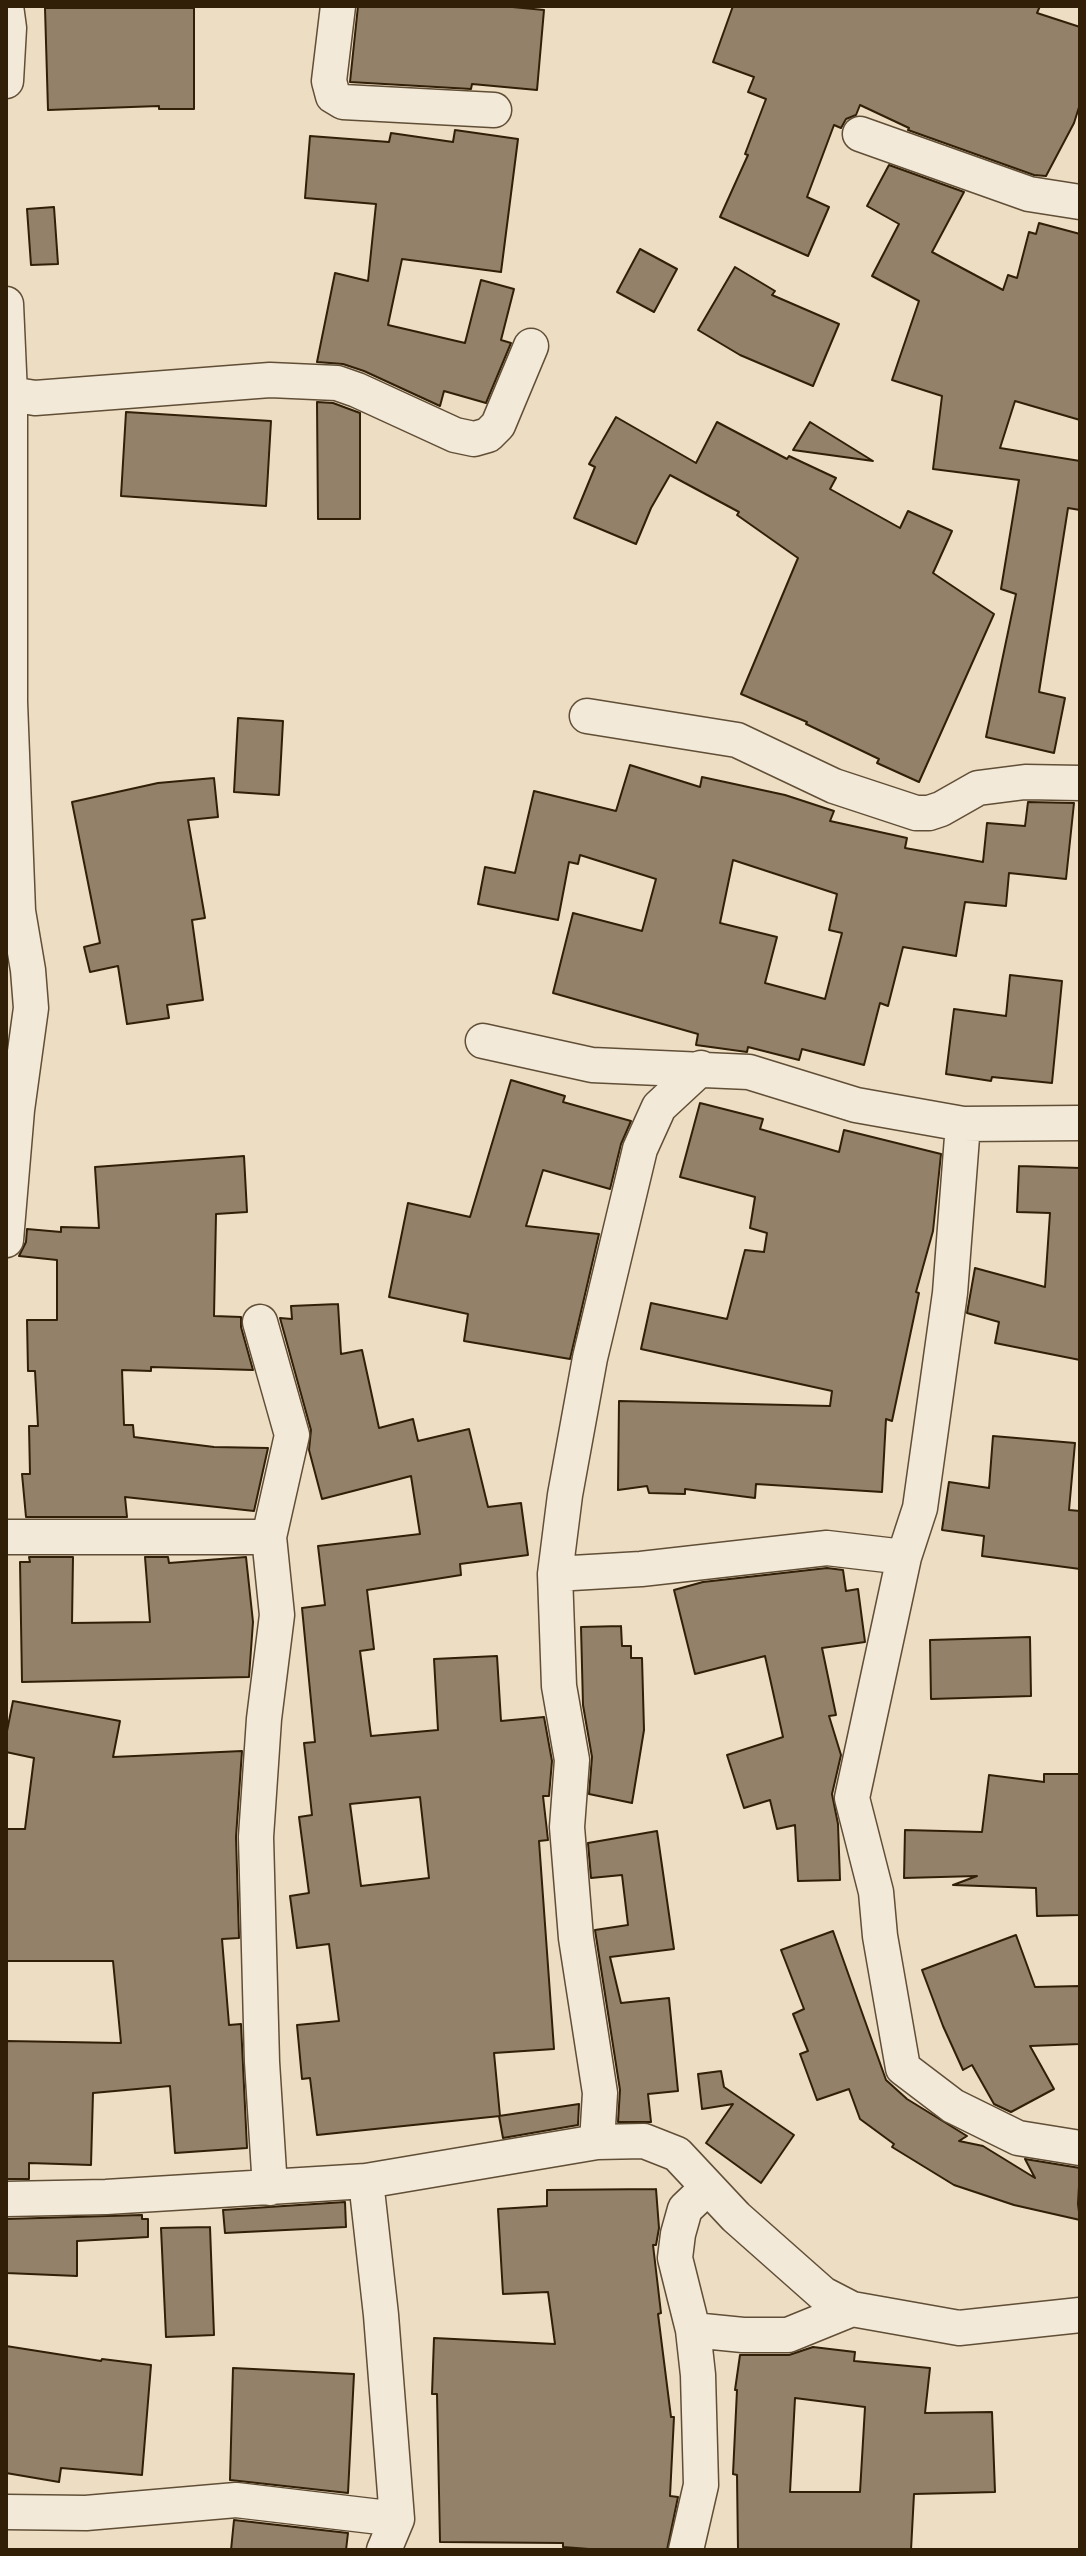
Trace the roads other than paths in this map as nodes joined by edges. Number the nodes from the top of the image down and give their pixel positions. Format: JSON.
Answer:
{"nodes":[{"id":1,"x":6,"y":6,"type":"edge"},
{"id":2,"x":338,"y":6,"type":"edge"},
{"id":3,"x":6,"y":81,"type":"edge"},
{"id":4,"x":494,"y":110,"type":"dead end"},
{"id":5,"x":860,"y":134,"type":"dead end"},
{"id":6,"x":1080,"y":202,"type":"edge"},
{"id":7,"x":6,"y":304,"type":"edge"},
{"id":8,"x":531,"y":346,"type":"dead end"},
{"id":9,"x":10,"y":394,"type":"junction"},
{"id":10,"x":8,"y":702,"type":"edge"},
{"id":11,"x":587,"y":716,"type":"dead end"},
{"id":12,"x":1080,"y":783,"type":"edge"},
{"id":13,"x":483,"y":1041,"type":"dead end"},
{"id":14,"x":701,"y":1068,"type":"junction"},
{"id":15,"x":1080,"y":1123,"type":"edge"},
{"id":16,"x":963,"y":1124,"type":"junction"},
{"id":17,"x":8,"y":1178,"type":"edge"},
{"id":18,"x":6,"y":1240,"type":"edge"},
{"id":19,"x":260,"y":1322,"type":"dead end"},
{"id":20,"x":6,"y":1537,"type":"edge"},
{"id":21,"x":269,"y":1537,"type":"junction"},
{"id":22,"x":904,"y":1557,"type":"junction"},
{"id":23,"x":555,"y":1574,"type":"junction"},
{"id":24,"x":597,"y":2142,"type":"junction"},
{"id":25,"x":1080,"y":2148,"type":"edge"},
{"id":26,"x":366,"y":2181,"type":"junction"},
{"id":27,"x":270,"y":2188,"type":"junction"},
{"id":28,"x":707,"y":2188,"type":"junction"},
{"id":29,"x":6,"y":2199,"type":"edge"},
{"id":30,"x":852,"y":2309,"type":"junction"},
{"id":31,"x":1080,"y":2315,"type":"edge"},
{"id":32,"x":693,"y":2330,"type":"junction"},
{"id":33,"x":6,"y":2512,"type":"edge"},
{"id":34,"x":390,"y":2535,"type":"edge"},
{"id":35,"x":686,"y":2550,"type":"edge"}],
"edges":[{"from":1,"to":3,"type":"street"},
{"from":2,"to":4,"type":"street"},
{"from":5,"to":6,"type":"street"},
{"from":7,"to":9,"type":"street"},
{"from":8,"to":9,"type":"street"},
{"from":9,"to":10,"type":"street"},
{"from":10,"to":17,"type":"street"},
{"from":11,"to":12,"type":"street"},
{"from":13,"to":14,"type":"street"},
{"from":14,"to":16,"type":"street"},
{"from":14,"to":23,"type":"street"},
{"from":15,"to":16,"type":"street"},
{"from":16,"to":22,"type":"street"},
{"from":17,"to":18,"type":"street"},
{"from":19,"to":21,"type":"street"},
{"from":20,"to":21,"type":"street"},
{"from":21,"to":27,"type":"street"},
{"from":22,"to":23,"type":"street"},
{"from":22,"to":25,"type":"street"},
{"from":23,"to":24,"type":"street"},
{"from":24,"to":26,"type":"street"},
{"from":24,"to":28,"type":"street"},
{"from":26,"to":27,"type":"street"},
{"from":26,"to":34,"type":"street"},
{"from":27,"to":29,"type":"street"},
{"from":28,"to":30,"type":"street"},
{"from":28,"to":32,"type":"street"},
{"from":30,"to":31,"type":"street"},
{"from":30,"to":32,"type":"street"},
{"from":32,"to":35,"type":"street"},
{"from":33,"to":34,"type":"street"}]}
